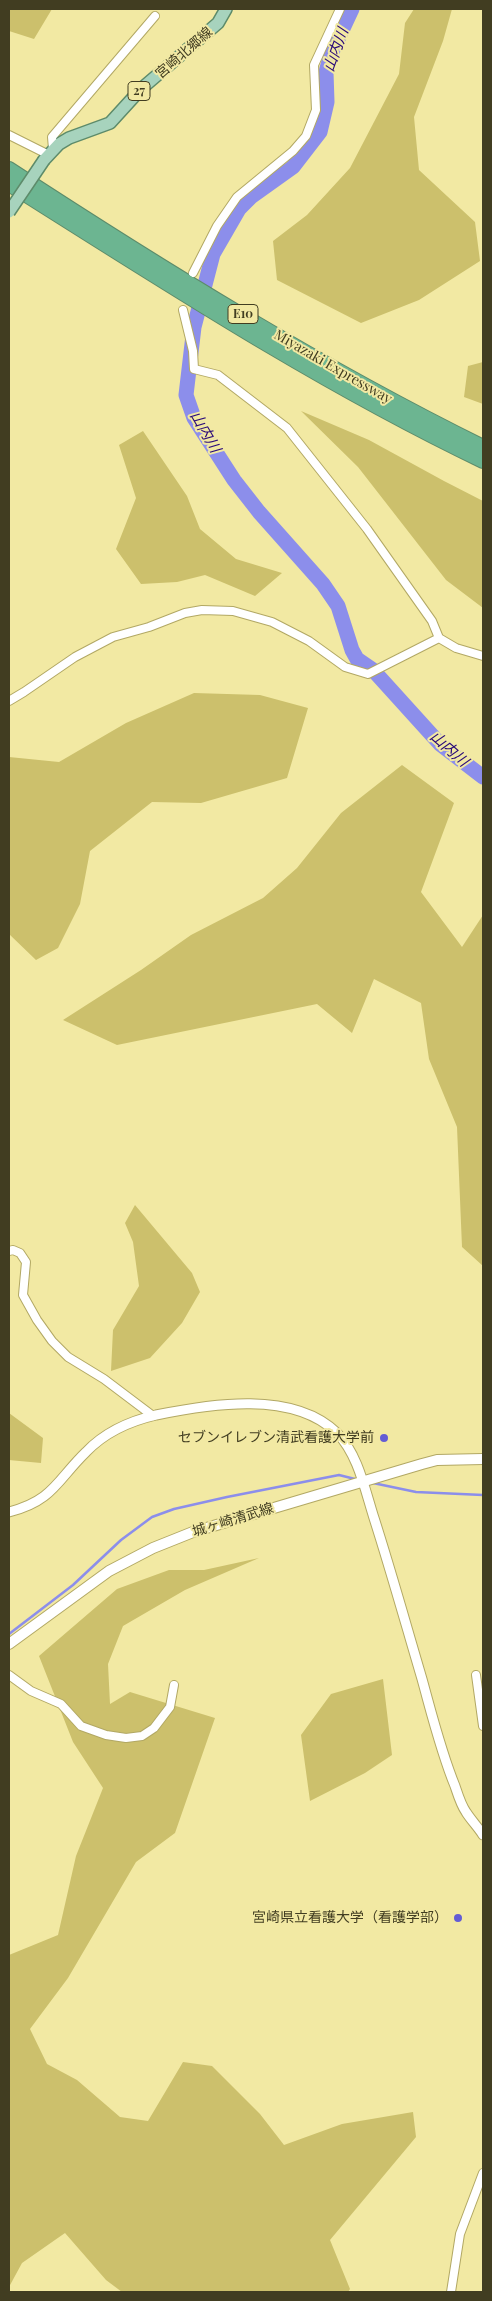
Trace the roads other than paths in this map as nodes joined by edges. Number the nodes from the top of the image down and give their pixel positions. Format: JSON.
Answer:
{"nodes":[{"id":1,"x":226,"y":9,"type":"edge"},
{"id":2,"x":340,"y":9,"type":"edge"},
{"id":3,"x":155,"y":16,"type":"dead end"},
{"id":4,"x":9,"y":135,"type":"edge"},
{"id":5,"x":49,"y":155,"type":"junction"},
{"id":6,"x":9,"y":160,"type":"edge"},
{"id":7,"x":9,"y":169,"type":"edge"},
{"id":8,"x":9,"y":184,"type":"edge"},
{"id":9,"x":9,"y":212,"type":"edge"},
{"id":10,"x":94,"y":222,"type":"junction"},
{"id":11,"x":193,"y":273,"type":"dead end"},
{"id":12,"x":183,"y":310,"type":"dead end"},
{"id":13,"x":483,"y":447,"type":"edge"},
{"id":14,"x":483,"y":461,"type":"edge"},
{"id":15,"x":438,"y":638,"type":"junction"},
{"id":16,"x":483,"y":656,"type":"edge"},
{"id":17,"x":9,"y":701,"type":"edge"},
{"id":18,"x":9,"y":1251,"type":"edge"},
{"id":19,"x":153,"y":1416,"type":"junction"},
{"id":20,"x":483,"y":1459,"type":"edge"},
{"id":21,"x":366,"y":1480,"type":"junction"},
{"id":22,"x":9,"y":1512,"type":"edge"},
{"id":23,"x":9,"y":1644,"type":"edge"},
{"id":24,"x":483,"y":1668,"type":"edge"},
{"id":25,"x":9,"y":1675,"type":"edge"},
{"id":26,"x":476,"y":1675,"type":"junction"},
{"id":27,"x":483,"y":1680,"type":"edge"},
{"id":28,"x":174,"y":1685,"type":"dead end"},
{"id":29,"x":483,"y":1726,"type":"edge"},
{"id":30,"x":483,"y":1834,"type":"edge"},
{"id":31,"x":483,"y":2173,"type":"edge"},
{"id":32,"x":450,"y":2292,"type":"edge"}],
"edges":[{"from":1,"to":5,"type":"main road","name":"宮崎北郷線","number":"27"},
{"from":2,"to":11,"type":"street"},
{"from":3,"to":5,"type":"street"},
{"from":4,"to":5,"type":"street"},
{"from":5,"to":9,"type":"main road","name":"宮崎北郷線","number":"27","bridge":true},
{"from":6,"to":10,"type":"highway"},
{"from":7,"to":10,"type":"highway","name":"Miyazaki Expressway","number":"E10"},
{"from":8,"to":14,"type":"highway","name":"Miyazaki Expressway","number":"E10"},
{"from":10,"to":13,"type":"highway","name":"Miyazaki Expressway","number":"E10"},
{"from":12,"to":15,"type":"street"},
{"from":15,"to":16,"type":"street"},
{"from":15,"to":17,"type":"street"},
{"from":18,"to":19,"type":"street"},
{"from":19,"to":21,"type":"street"},
{"from":19,"to":22,"type":"street"},
{"from":20,"to":21,"type":"main road","name":"城ヶ崎清武線"},
{"from":21,"to":23,"type":"main road","name":"城ヶ崎清武線"},
{"from":21,"to":30,"type":"street"},
{"from":24,"to":26,"type":"street"},
{"from":25,"to":28,"type":"street"},
{"from":26,"to":27,"type":"street"},
{"from":26,"to":29,"type":"street"},
{"from":31,"to":32,"type":"street"}]}
